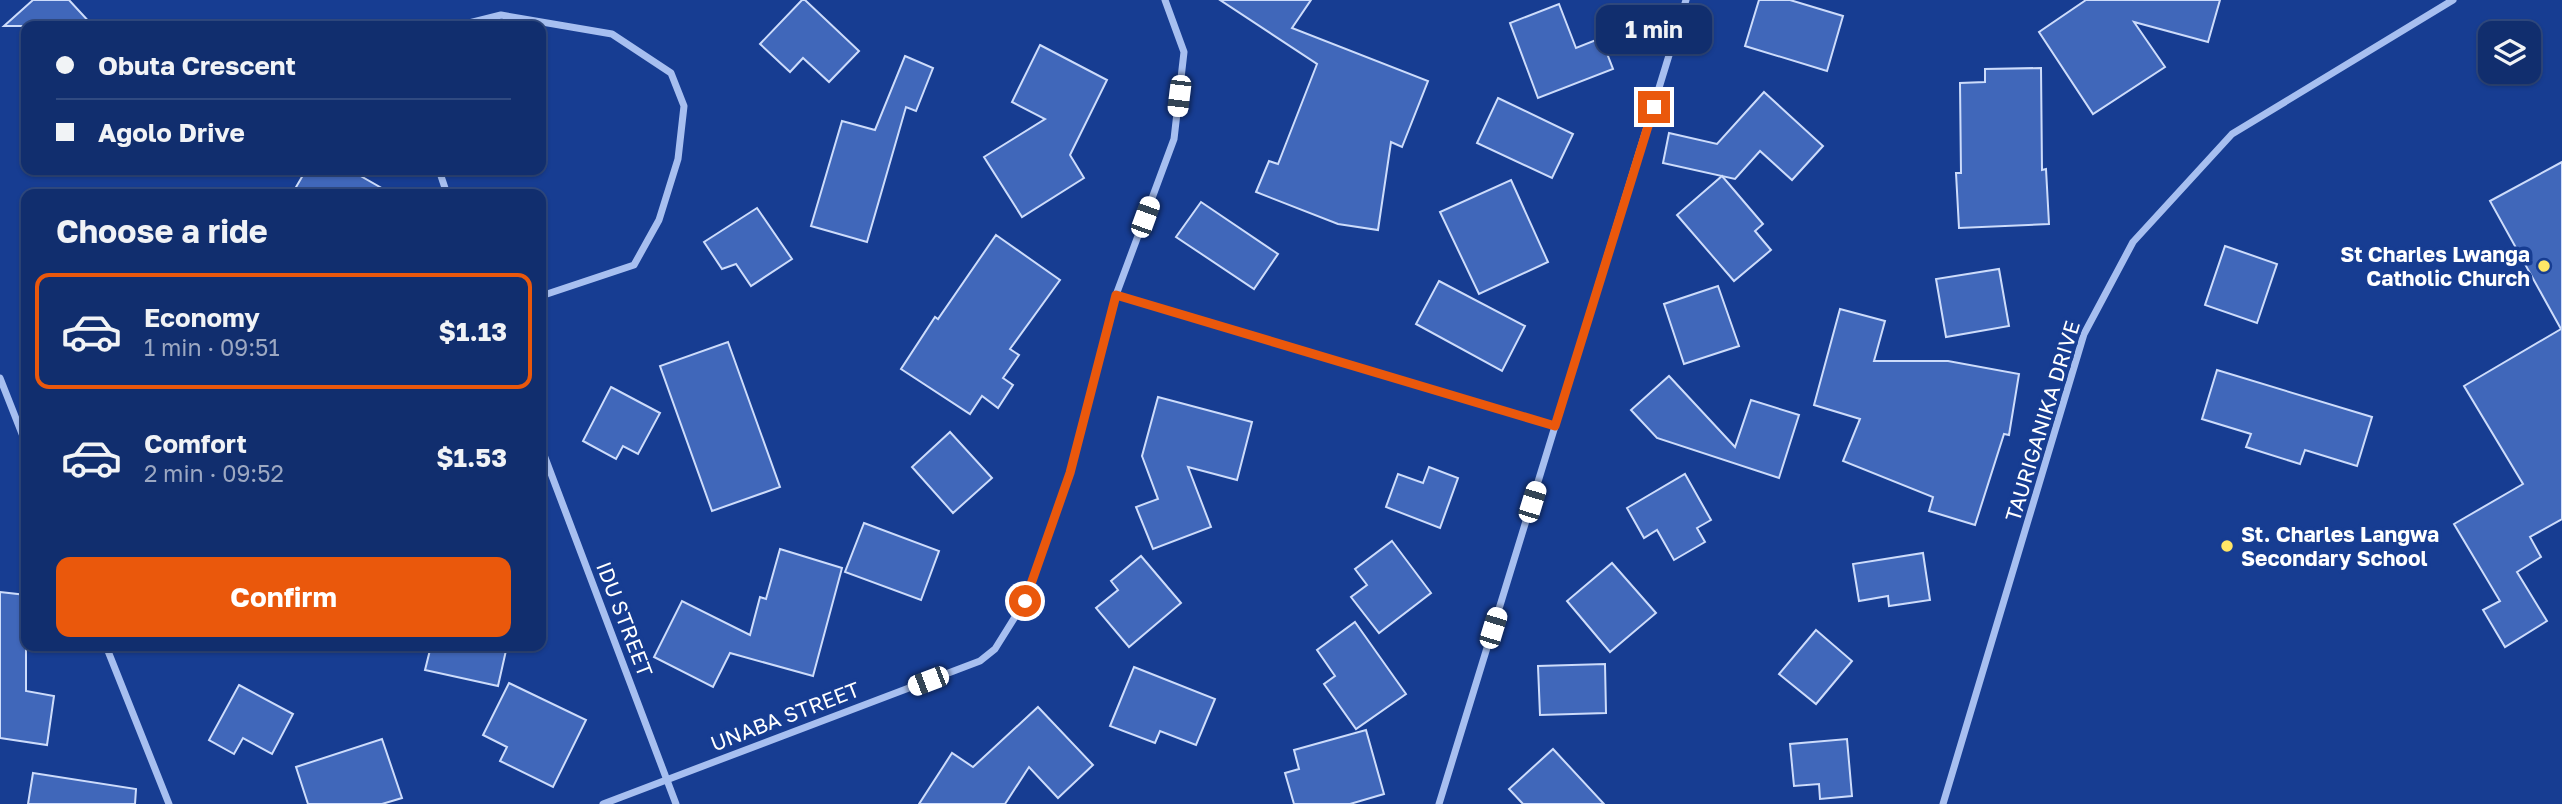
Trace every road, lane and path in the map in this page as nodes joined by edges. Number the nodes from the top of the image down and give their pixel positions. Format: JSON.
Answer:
{"nodes":[{"id":1,"x":1165,"y":0,"type":"edge"},
{"id":2,"x":1686,"y":0,"type":"edge"},
{"id":3,"x":2453,"y":0,"type":"edge"},
{"id":4,"x":477,"y":21,"type":"edge"},
{"id":5,"x":536,"y":21,"type":"edge"},
{"id":6,"x":546,"y":23,"type":"edge"},
{"id":7,"x":546,"y":294,"type":"edge"},
{"id":8,"x":1116,"y":295,"type":"junction"},
{"id":9,"x":0,"y":377,"type":"edge"},
{"id":10,"x":1555,"y":426,"type":"junction"},
{"id":11,"x":21,"y":431,"type":"edge"},
{"id":12,"x":546,"y":460,"type":"edge"},
{"id":13,"x":108,"y":651,"type":"edge"},
{"id":14,"x":667,"y":780,"type":"junction"},
{"id":15,"x":169,"y":804,"type":"edge"},
{"id":16,"x":603,"y":804,"type":"edge"},
{"id":17,"x":676,"y":804,"type":"edge"},
{"id":18,"x":1439,"y":804,"type":"edge"},
{"id":19,"x":1942,"y":804,"type":"edge"}],
"edges":[{"from":1,"to":8,"type":"street"},
{"from":2,"to":10,"type":"street"},
{"from":3,"to":19,"type":"street","name":"TAURIGANIKA DRIVE"},
{"from":4,"to":5,"type":"street"},
{"from":6,"to":7,"type":"street"},
{"from":8,"to":10,"type":"street"},
{"from":8,"to":14,"type":"street","name":"UNABA STREET"},
{"from":9,"to":11,"type":"street"},
{"from":10,"to":18,"type":"street"},
{"from":12,"to":14,"type":"street","name":"IDU STREET"},
{"from":13,"to":15,"type":"street"},
{"from":14,"to":16,"type":"street","name":"UNABA STREET"},
{"from":14,"to":17,"type":"street","name":"IDU STREET"}]}
